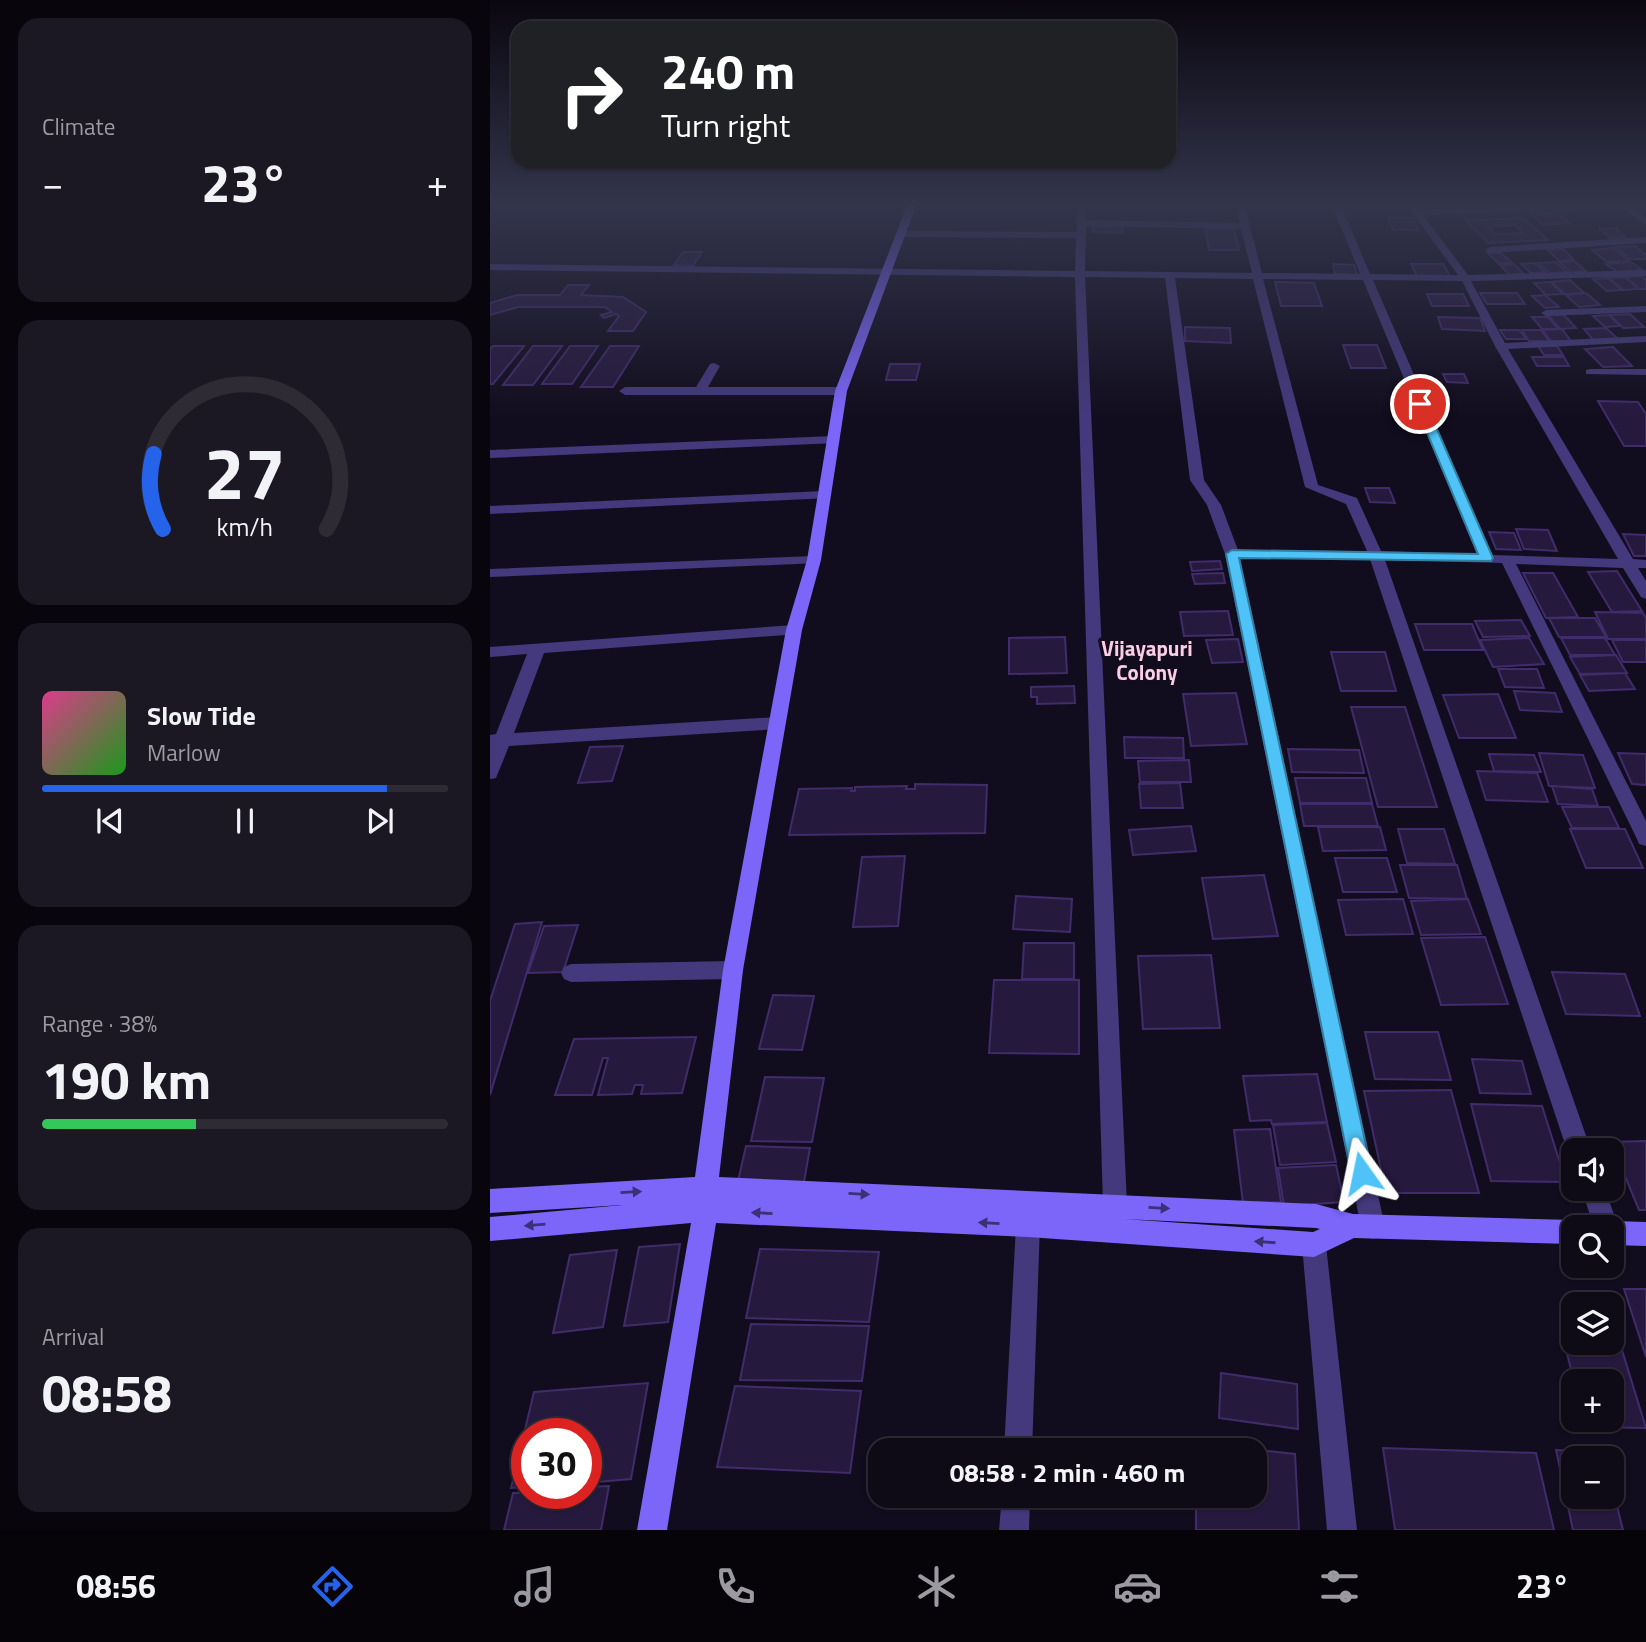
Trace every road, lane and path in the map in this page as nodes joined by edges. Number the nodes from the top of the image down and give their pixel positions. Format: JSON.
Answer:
{"nodes":[{"id":1,"x":886,"y":274,"type":"edge"},
{"id":2,"x":1080,"y":274,"type":"edge"},
{"id":3,"x":1169,"y":274,"type":"edge"},
{"id":4,"x":1231,"y":274,"type":"edge"},
{"id":5,"x":1462,"y":274,"type":"edge"},
{"id":6,"x":1595,"y":274,"type":"edge"},
{"id":7,"x":1258,"y":275,"type":"junction"},
{"id":8,"x":1365,"y":276,"type":"junction"},
{"id":9,"x":1465,"y":278,"type":"junction"},
{"id":10,"x":1646,"y":309,"type":"edge"},
{"id":11,"x":1546,"y":313,"type":"dead end"},
{"id":12,"x":1646,"y":339,"type":"edge"},
{"id":13,"x":1502,"y":346,"type":"junction"},
{"id":14,"x":714,"y":366,"type":"dead end"},
{"id":15,"x":1590,"y":372,"type":"dead end"},
{"id":16,"x":1646,"y":372,"type":"edge"},
{"id":17,"x":625,"y":391,"type":"dead end"},
{"id":18,"x":700,"y":391,"type":"junction"},
{"id":19,"x":841,"y":391,"type":"junction"},
{"id":20,"x":833,"y":440,"type":"junction"},
{"id":21,"x":490,"y":454,"type":"edge"},
{"id":22,"x":824,"y":495,"type":"junction"},
{"id":23,"x":490,"y":510,"type":"edge"},
{"id":24,"x":1232,"y":554,"type":"junction"},
{"id":25,"x":1376,"y":555,"type":"junction"},
{"id":26,"x":1486,"y":558,"type":"junction"},
{"id":27,"x":1506,"y":558,"type":"junction"},
{"id":28,"x":814,"y":560,"type":"junction"},
{"id":29,"x":1626,"y":563,"type":"junction"},
{"id":30,"x":1646,"y":564,"type":"edge"},
{"id":31,"x":490,"y":573,"type":"edge"},
{"id":32,"x":1646,"y":594,"type":"edge"},
{"id":33,"x":794,"y":630,"type":"junction"},
{"id":34,"x":537,"y":650,"type":"junction"},
{"id":35,"x":490,"y":652,"type":"edge"},
{"id":36,"x":778,"y":723,"type":"junction"},
{"id":37,"x":497,"y":741,"type":"edge"},
{"id":38,"x":490,"y":774,"type":"edge"},
{"id":39,"x":1646,"y":839,"type":"edge"},
{"id":40,"x":733,"y":970,"type":"junction"},
{"id":41,"x":571,"y":973,"type":"dead end"},
{"id":42,"x":1576,"y":1138,"type":"edge"},
{"id":43,"x":706,"y":1199,"type":"junction"},
{"id":44,"x":490,"y":1201,"type":"edge"},
{"id":45,"x":1115,"y":1205,"type":"junction"},
{"id":46,"x":1028,"y":1225,"type":"junction"},
{"id":47,"x":1363,"y":1226,"type":"junction"},
{"id":48,"x":490,"y":1229,"type":"edge"},
{"id":49,"x":1561,"y":1232,"type":"edge"},
{"id":50,"x":1624,"y":1233,"type":"edge"},
{"id":51,"x":1646,"y":1234,"type":"edge"},
{"id":52,"x":1314,"y":1245,"type":"junction"},
{"id":53,"x":1019,"y":1438,"type":"edge"},
{"id":54,"x":1015,"y":1508,"type":"edge"},
{"id":55,"x":652,"y":1530,"type":"edge"},
{"id":56,"x":1014,"y":1530,"type":"edge"},
{"id":57,"x":1342,"y":1530,"type":"edge"}],
"edges":[{"from":1,"to":19,"type":"street"},
{"from":2,"to":45,"type":"street"},
{"from":3,"to":24,"type":"street"},
{"from":4,"to":7,"type":"street"},
{"from":5,"to":9,"type":"street"},
{"from":6,"to":9,"type":"street"},
{"from":7,"to":8,"type":"street"},
{"from":7,"to":25,"type":"street"},
{"from":8,"to":9,"type":"street"},
{"from":8,"to":26,"type":"street"},
{"from":9,"to":13,"type":"street"},
{"from":10,"to":11,"type":"street"},
{"from":12,"to":13,"type":"street"},
{"from":13,"to":29,"type":"street"},
{"from":14,"to":18,"type":"street"},
{"from":15,"to":16,"type":"street"},
{"from":17,"to":18,"type":"street"},
{"from":18,"to":19,"type":"street"},
{"from":19,"to":20,"type":"street"},
{"from":20,"to":21,"type":"street"},
{"from":20,"to":22,"type":"street"},
{"from":22,"to":23,"type":"street"},
{"from":22,"to":28,"type":"street"},
{"from":24,"to":25,"type":"street"},
{"from":24,"to":47,"type":"street"},
{"from":25,"to":26,"type":"street"},
{"from":25,"to":42,"type":"street"},
{"from":26,"to":27,"type":"street"},
{"from":27,"to":29,"type":"street"},
{"from":27,"to":39,"type":"street"},
{"from":28,"to":31,"type":"street"},
{"from":28,"to":33,"type":"street"},
{"from":29,"to":30,"type":"street"},
{"from":29,"to":32,"type":"street"},
{"from":33,"to":34,"type":"street"},
{"from":33,"to":36,"type":"street"},
{"from":34,"to":35,"type":"street"},
{"from":34,"to":37,"type":"street"},
{"from":36,"to":37,"type":"street"},
{"from":36,"to":40,"type":"street"},
{"from":37,"to":38,"type":"street"},
{"from":40,"to":41,"type":"street"},
{"from":40,"to":43,"type":"street"},
{"from":44,"to":43,"type":"street","one_way":true},
{"from":43,"to":45,"type":"street","one_way":true},
{"from":46,"to":43,"type":"street","one_way":true},
{"from":43,"to":48,"type":"street","one_way":true},
{"from":43,"to":55,"type":"street"},
{"from":45,"to":47,"type":"street","one_way":true},
{"from":52,"to":46,"type":"street","one_way":true},
{"from":46,"to":53,"type":"street"},
{"from":47,"to":49,"type":"street"},
{"from":47,"to":52,"type":"street"},
{"from":50,"to":51,"type":"street"},
{"from":52,"to":57,"type":"street"},
{"from":54,"to":56,"type":"street"}]}
